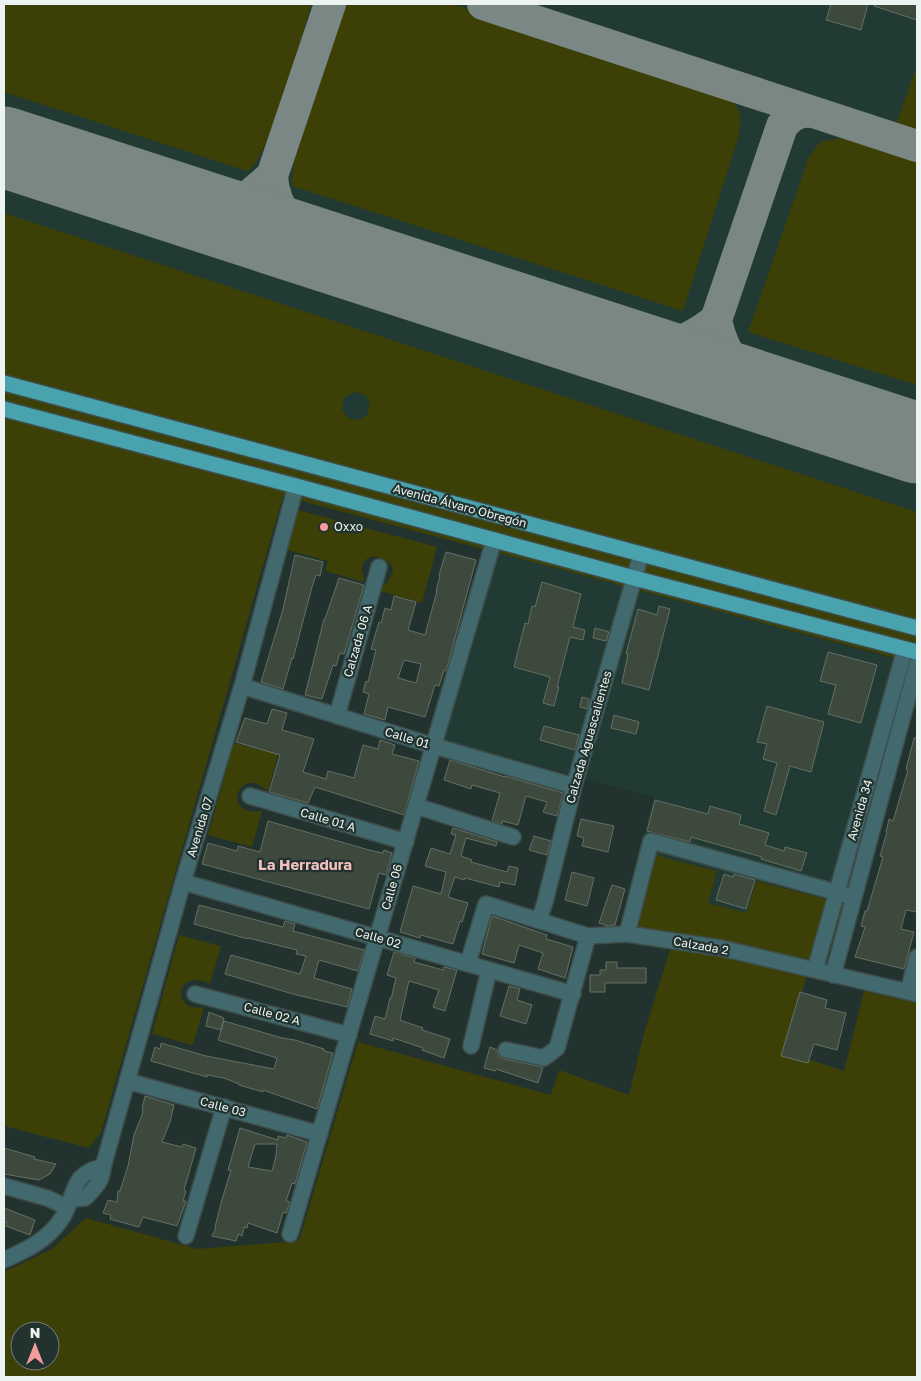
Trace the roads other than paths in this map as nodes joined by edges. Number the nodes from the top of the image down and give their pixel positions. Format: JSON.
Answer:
{"nodes":[{"id":1,"x":4,"y":383,"type":"edge"},
{"id":2,"x":4,"y":409,"type":"edge"},
{"id":3,"x":296,"y":486,"type":"junction"},
{"id":4,"x":494,"y":540,"type":"junction"},
{"id":5,"x":641,"y":555,"type":"junction"},
{"id":6,"x":379,"y":567,"type":"dead end"},
{"id":7,"x":634,"y":578,"type":"junction"},
{"id":8,"x":917,"y":628,"type":"edge"},
{"id":9,"x":911,"y":650,"type":"edge"},
{"id":10,"x":917,"y":664,"type":"edge"},
{"id":11,"x":242,"y":686,"type":"junction"},
{"id":12,"x":337,"y":716,"type":"junction"},
{"id":13,"x":878,"y":745,"type":"junction"},
{"id":14,"x":434,"y":746,"type":"junction"},
{"id":15,"x":894,"y":750,"type":"junction"},
{"id":16,"x":574,"y":786,"type":"junction"},
{"id":17,"x":250,"y":796,"type":"dead end"},
{"id":18,"x":416,"y":806,"type":"junction"},
{"id":19,"x":513,"y":837,"type":"dead end"},
{"id":20,"x":406,"y":842,"type":"junction"},
{"id":21,"x":183,"y":882,"type":"junction"},
{"id":22,"x":837,"y":892,"type":"junction"},
{"id":23,"x":854,"y":897,"type":"junction"},
{"id":24,"x":539,"y":920,"type":"junction"},
{"id":25,"x":627,"y":934,"type":"junction"},
{"id":26,"x":588,"y":936,"type":"junction"},
{"id":27,"x":377,"y":938,"type":"junction"},
{"id":28,"x":917,"y":957,"type":"edge"},
{"id":29,"x":468,"y":963,"type":"junction"},
{"id":30,"x":489,"y":970,"type":"junction"},
{"id":31,"x":816,"y":970,"type":"junction"},
{"id":32,"x":833,"y":975,"type":"junction"},
{"id":33,"x":913,"y":993,"type":"edge"},
{"id":34,"x":195,"y":994,"type":"dead end"},
{"id":35,"x":572,"y":994,"type":"junction"},
{"id":36,"x":349,"y":1035,"type":"junction"},
{"id":37,"x":471,"y":1046,"type":"dead end"},
{"id":38,"x":506,"y":1050,"type":"dead end"},
{"id":39,"x":127,"y":1081,"type":"junction"},
{"id":40,"x":224,"y":1107,"type":"junction"},
{"id":41,"x":320,"y":1134,"type":"junction"},
{"id":42,"x":4,"y":1186,"type":"edge"},
{"id":43,"x":70,"y":1203,"type":"junction"},
{"id":44,"x":290,"y":1234,"type":"dead end"},
{"id":45,"x":186,"y":1236,"type":"dead end"},
{"id":46,"x":4,"y":1260,"type":"edge"}],
"edges":[{"from":1,"to":5,"type":"main road","name":"Avenida Álvaro Obregón"},
{"from":2,"to":3,"type":"main road","name":"Avenida Álvaro Obregón"},
{"from":3,"to":4,"type":"main road","name":"Avenida Álvaro Obregón"},
{"from":3,"to":11,"type":"street","name":"Avenida 07"},
{"from":4,"to":7,"type":"main road","name":"Avenida Álvaro Obregón"},
{"from":4,"to":14,"type":"street","name":"Calle 06"},
{"from":5,"to":7,"type":"street","name":"Calzada Aguascalientes"},
{"from":5,"to":8,"type":"main road","name":"Avenida Álvaro Obregón"},
{"from":6,"to":12,"type":"street","name":"Calzada 06 A"},
{"from":7,"to":9,"type":"main road","name":"Avenida Álvaro Obregón"},
{"from":7,"to":16,"type":"street","name":"Calzada Aguascalientes"},
{"from":9,"to":13,"type":"street","name":"Avenida 34"},
{"from":10,"to":15,"type":"street","name":"Avenida 34"},
{"from":11,"to":12,"type":"street","name":"Calle 01"},
{"from":11,"to":21,"type":"street","name":"Avenida 07"},
{"from":12,"to":14,"type":"street","name":"Calle 01"},
{"from":13,"to":15,"type":"street"},
{"from":13,"to":22,"type":"street","name":"Avenida 34"},
{"from":14,"to":16,"type":"street","name":"Calle 01"},
{"from":14,"to":18,"type":"street","name":"Calle 06"},
{"from":15,"to":23,"type":"street","name":"Avenida 34"},
{"from":16,"to":24,"type":"street","name":"Calzada Aguascalientes"},
{"from":17,"to":20,"type":"street","name":"Calle 01 A"},
{"from":18,"to":19,"type":"street"},
{"from":18,"to":20,"type":"street","name":"Calle 06"},
{"from":20,"to":27,"type":"street","name":"Calle 06"},
{"from":21,"to":27,"type":"street","name":"Calle 02"},
{"from":21,"to":39,"type":"street","name":"Avenida 07"},
{"from":22,"to":23,"type":"street"},
{"from":22,"to":25,"type":"street"},
{"from":22,"to":31,"type":"street","name":"Avenida 34"},
{"from":23,"to":32,"type":"street","name":"Avenida 34"},
{"from":24,"to":26,"type":"street","name":"Calzada 2"},
{"from":24,"to":29,"type":"street","name":"Calzada 2"},
{"from":25,"to":26,"type":"street","name":"Calzada 2"},
{"from":25,"to":31,"type":"street","name":"Calzada 2"},
{"from":26,"to":35,"type":"street"},
{"from":27,"to":29,"type":"street","name":"Calle 02"},
{"from":27,"to":36,"type":"street","name":"Calle 06"},
{"from":28,"to":33,"type":"street"},
{"from":29,"to":30,"type":"street","name":"Calle 02"},
{"from":30,"to":35,"type":"street","name":"Calle 02"},
{"from":30,"to":37,"type":"street"},
{"from":31,"to":32,"type":"street","name":"Calzada 2"},
{"from":32,"to":33,"type":"street","name":"Calzada 2"},
{"from":34,"to":36,"type":"street","name":"Calle 02 A"},
{"from":35,"to":38,"type":"street"},
{"from":36,"to":41,"type":"street","name":"Calle 06"},
{"from":39,"to":40,"type":"street","name":"Calle 03"},
{"from":39,"to":43,"type":"street","name":"Avenida 07"},
{"from":40,"to":41,"type":"street","name":"Calle 03"},
{"from":40,"to":45,"type":"street"},
{"from":41,"to":44,"type":"street","name":"Calle 06"},
{"from":42,"to":43,"type":"street"},
{"from":43,"to":46,"type":"street"}]}
